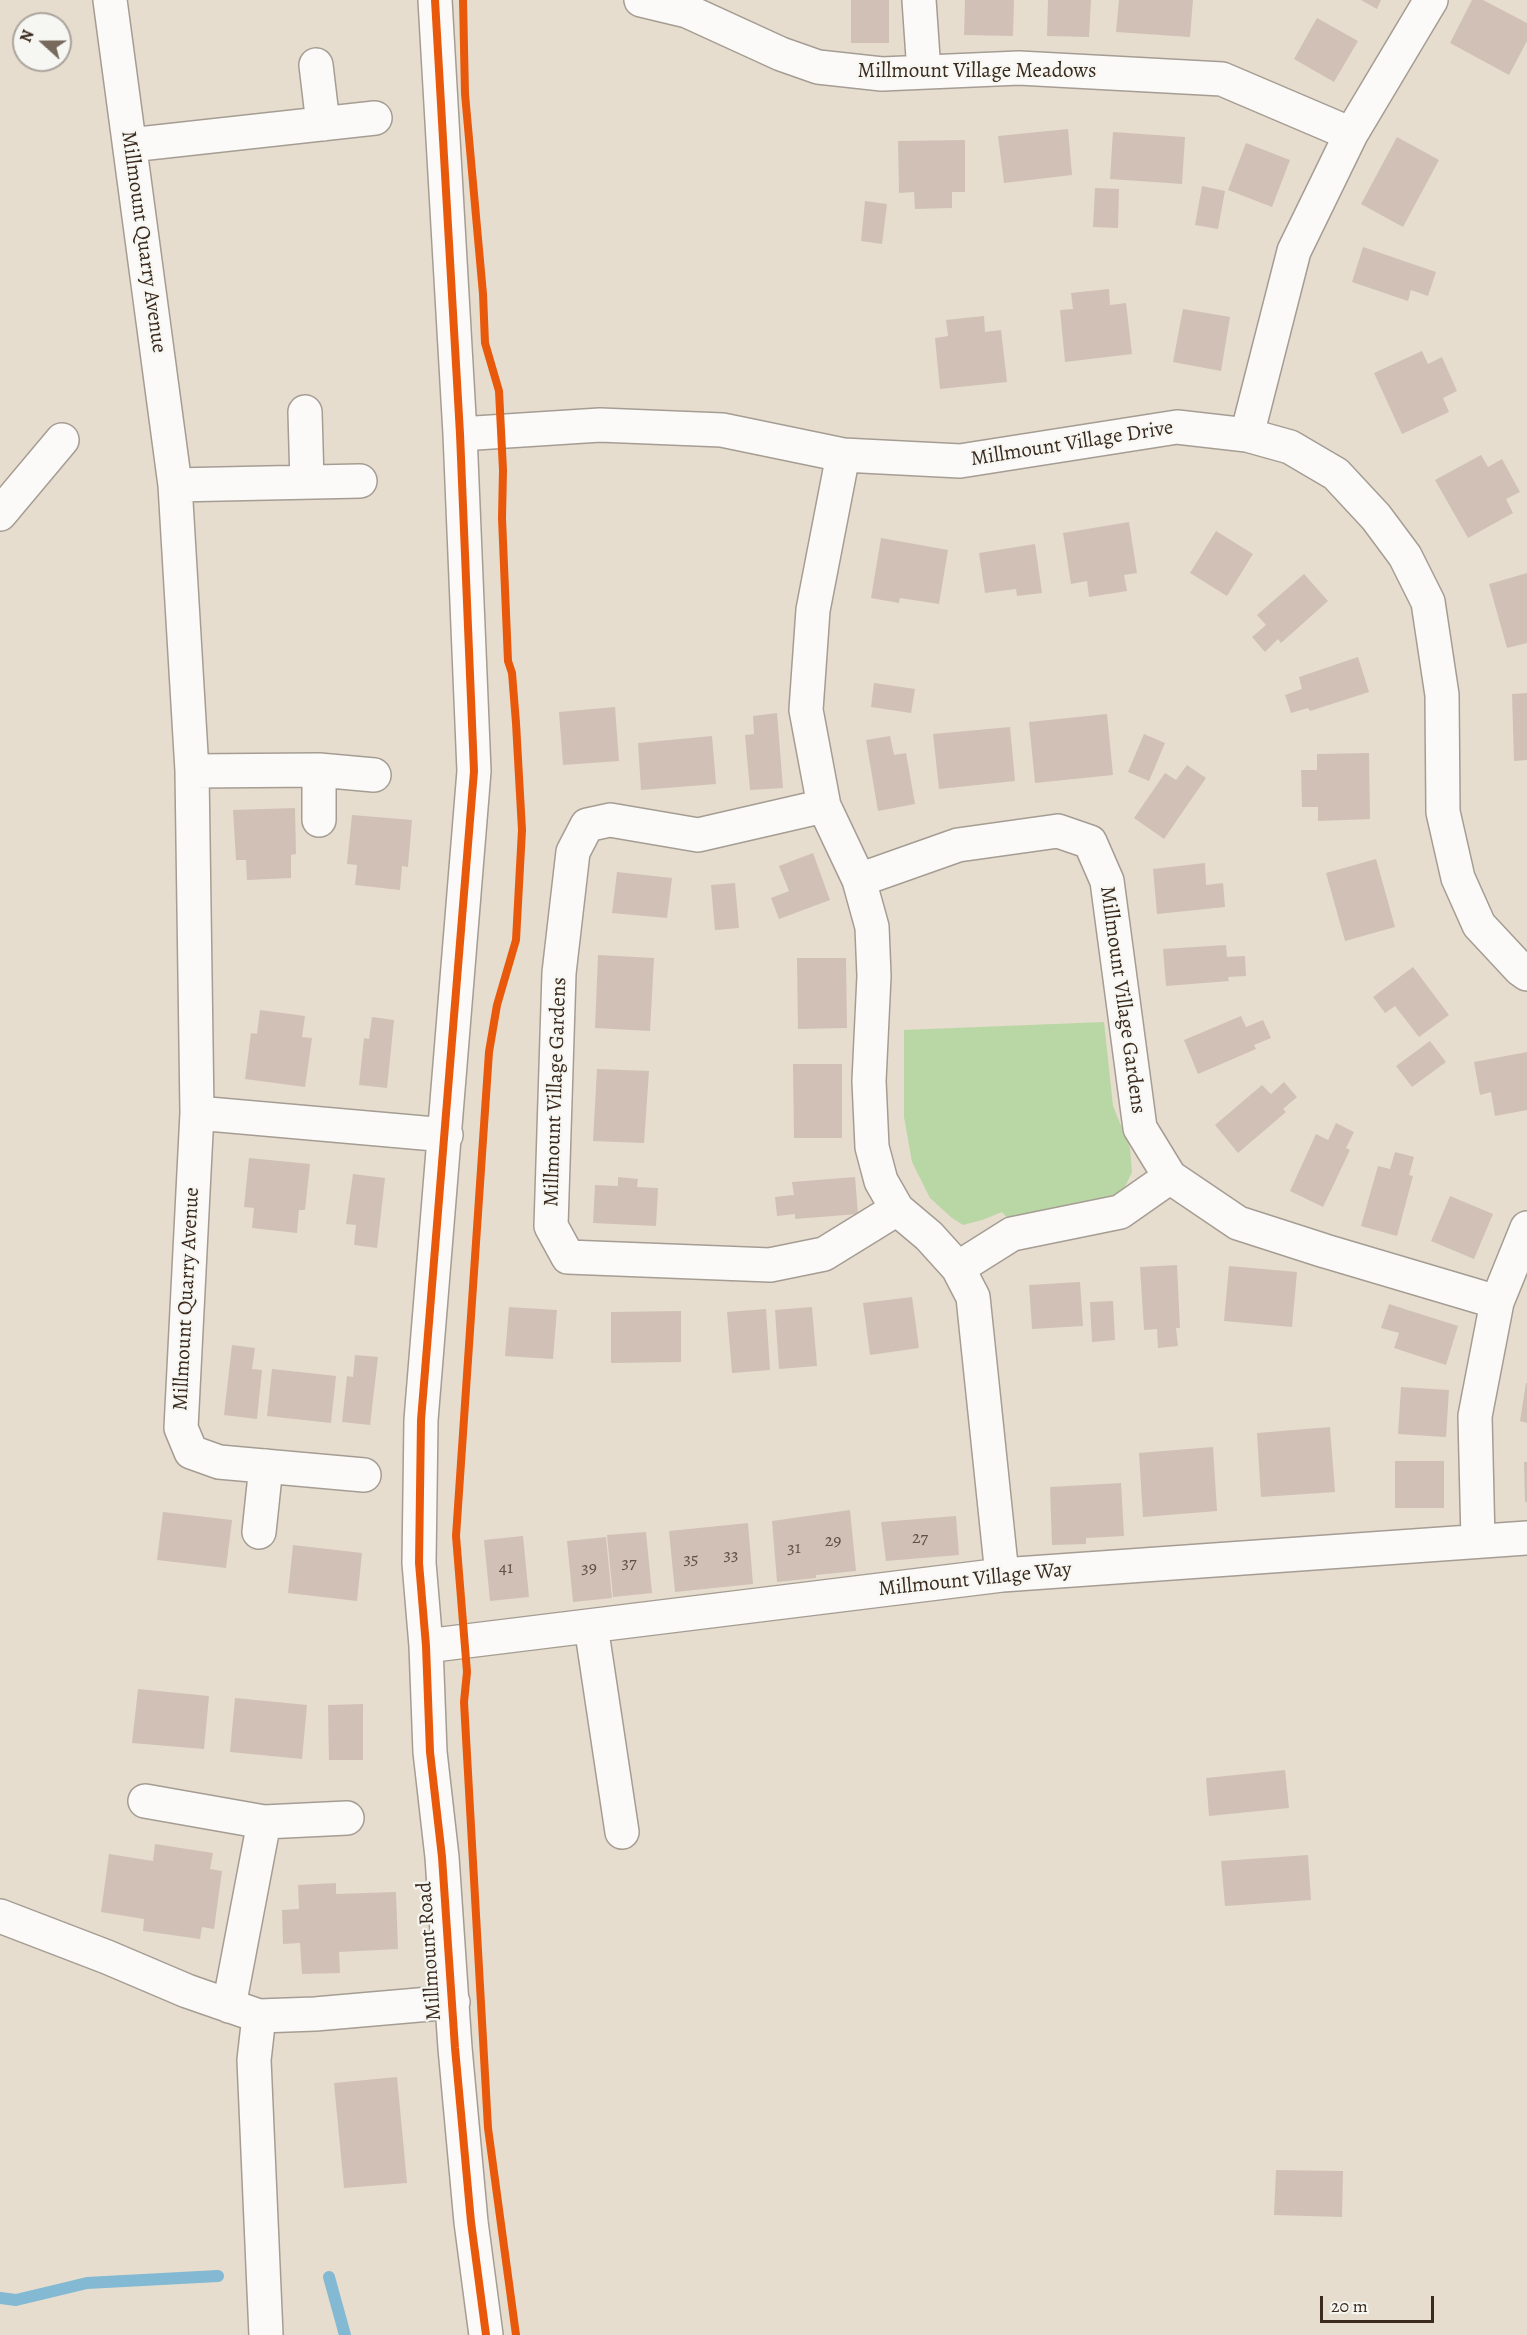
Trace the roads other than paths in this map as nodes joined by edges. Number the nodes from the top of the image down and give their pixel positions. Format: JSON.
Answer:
{"nodes":[{"id":1,"x":110,"y":0,"type":"edge"},
{"id":2,"x":435,"y":0,"type":"edge"},
{"id":3,"x":641,"y":0,"type":"edge"},
{"id":4,"x":919,"y":0,"type":"edge"},
{"id":5,"x":1431,"y":0,"type":"edge"},
{"id":6,"x":316,"y":65,"type":"dead end"},
{"id":7,"x":924,"y":72,"type":"junction"},
{"id":8,"x":375,"y":118,"type":"dead end"},
{"id":9,"x":323,"y":124,"type":"junction"},
{"id":10,"x":1351,"y":134,"type":"junction"},
{"id":11,"x":130,"y":145,"type":"junction"},
{"id":12,"x":304,"y":412,"type":"dead end"},
{"id":13,"x":460,"y":434,"type":"junction"},
{"id":14,"x":1247,"y":435,"type":"junction"},
{"id":15,"x":62,"y":440,"type":"dead end"},
{"id":16,"x":843,"y":455,"type":"junction"},
{"id":17,"x":360,"y":481,"type":"dead end"},
{"id":18,"x":307,"y":482,"type":"junction"},
{"id":19,"x":175,"y":485,"type":"junction"},
{"id":20,"x":4,"y":499,"type":"edge"},
{"id":21,"x":319,"y":770,"type":"junction"},
{"id":22,"x":192,"y":771,"type":"junction"},
{"id":23,"x":374,"y":775,"type":"dead end"},
{"id":24,"x":824,"y":806,"type":"junction"},
{"id":25,"x":319,"y":820,"type":"dead end"},
{"id":26,"x":859,"y":880,"type":"junction"},
{"id":27,"x":1527,"y":974,"type":"edge"},
{"id":28,"x":197,"y":1113,"type":"junction"},
{"id":29,"x":446,"y":1135,"type":"junction"},
{"id":30,"x":1170,"y":1177,"type":"junction"},
{"id":31,"x":897,"y":1209,"type":"junction"},
{"id":32,"x":1527,"y":1228,"type":"edge"},
{"id":33,"x":958,"y":1268,"type":"junction"},
{"id":34,"x":1497,"y":1302,"type":"junction"},
{"id":35,"x":266,"y":1466,"type":"junction"},
{"id":36,"x":364,"y":1475,"type":"dead end"},
{"id":37,"x":259,"y":1532,"type":"dead end"},
{"id":38,"x":1527,"y":1538,"type":"edge"},
{"id":39,"x":1478,"y":1541,"type":"junction"},
{"id":40,"x":1002,"y":1575,"type":"junction"},
{"id":41,"x":591,"y":1626,"type":"junction"},
{"id":42,"x":426,"y":1646,"type":"junction"},
{"id":43,"x":145,"y":1801,"type":"dead end"},
{"id":44,"x":347,"y":1818,"type":"dead end"},
{"id":45,"x":264,"y":1822,"type":"junction"},
{"id":46,"x":622,"y":1832,"type":"dead end"},
{"id":47,"x":0,"y":1916,"type":"edge"},
{"id":48,"x":453,"y":2002,"type":"junction"},
{"id":49,"x":244,"y":2011,"type":"junction"},
{"id":50,"x":266,"y":2335,"type":"edge"},
{"id":51,"x":486,"y":2335,"type":"edge"}],
"edges":[{"from":1,"to":11,"type":"street","name":"Millmount Quarry Avenue"},
{"from":2,"to":13,"type":"street","name":"Millmount Road"},
{"from":3,"to":7,"type":"street","name":"Millmount Village Meadows"},
{"from":4,"to":7,"type":"street"},
{"from":5,"to":10,"type":"street"},
{"from":6,"to":9,"type":"street"},
{"from":7,"to":10,"type":"street","name":"Millmount Village Meadows"},
{"from":8,"to":9,"type":"street"},
{"from":9,"to":11,"type":"street"},
{"from":10,"to":14,"type":"street"},
{"from":11,"to":19,"type":"street","name":"Millmount Quarry Avenue"},
{"from":12,"to":18,"type":"street"},
{"from":13,"to":16,"type":"street","name":"Millmount Village Drive"},
{"from":13,"to":29,"type":"street","name":"Millmount Road"},
{"from":14,"to":16,"type":"street","name":"Millmount Village Drive"},
{"from":14,"to":27,"type":"street","name":"Millmount Village Drive"},
{"from":15,"to":20,"type":"street"},
{"from":16,"to":24,"type":"street"},
{"from":17,"to":18,"type":"street"},
{"from":18,"to":19,"type":"street"},
{"from":19,"to":22,"type":"street","name":"Millmount Quarry Avenue"},
{"from":21,"to":22,"type":"street"},
{"from":21,"to":23,"type":"street"},
{"from":21,"to":25,"type":"street"},
{"from":22,"to":28,"type":"street","name":"Millmount Quarry Avenue"},
{"from":24,"to":26,"type":"street"},
{"from":24,"to":31,"type":"street","name":"Millmount Village Gardens"},
{"from":26,"to":30,"type":"street","name":"Millmount Village Gardens"},
{"from":26,"to":31,"type":"street"},
{"from":28,"to":29,"type":"street"},
{"from":28,"to":35,"type":"street","name":"Millmount Quarry Avenue"},
{"from":29,"to":42,"type":"street","name":"Millmount Road"},
{"from":30,"to":33,"type":"street"},
{"from":30,"to":34,"type":"street","name":"Millmount Village Gardens"},
{"from":31,"to":33,"type":"street"},
{"from":32,"to":34,"type":"street"},
{"from":33,"to":40,"type":"street"},
{"from":34,"to":39,"type":"street"},
{"from":35,"to":36,"type":"street","name":"Millmount Quarry Avenue"},
{"from":35,"to":37,"type":"street"},
{"from":38,"to":39,"type":"street","name":"Millmount Village Way"},
{"from":39,"to":40,"type":"street","name":"Millmount Village Way"},
{"from":40,"to":41,"type":"street","name":"Millmount Village Way"},
{"from":41,"to":42,"type":"street","name":"Millmount Village Way"},
{"from":41,"to":46,"type":"street"},
{"from":42,"to":48,"type":"street","name":"Millmount Road"},
{"from":43,"to":45,"type":"street"},
{"from":44,"to":45,"type":"street"},
{"from":45,"to":49,"type":"street"},
{"from":47,"to":49,"type":"street","name":"Millmount Road"},
{"from":48,"to":49,"type":"street","name":"Millmount Road"},
{"from":48,"to":51,"type":"street","name":"Millmount Road"},
{"from":49,"to":50,"type":"street"}]}
